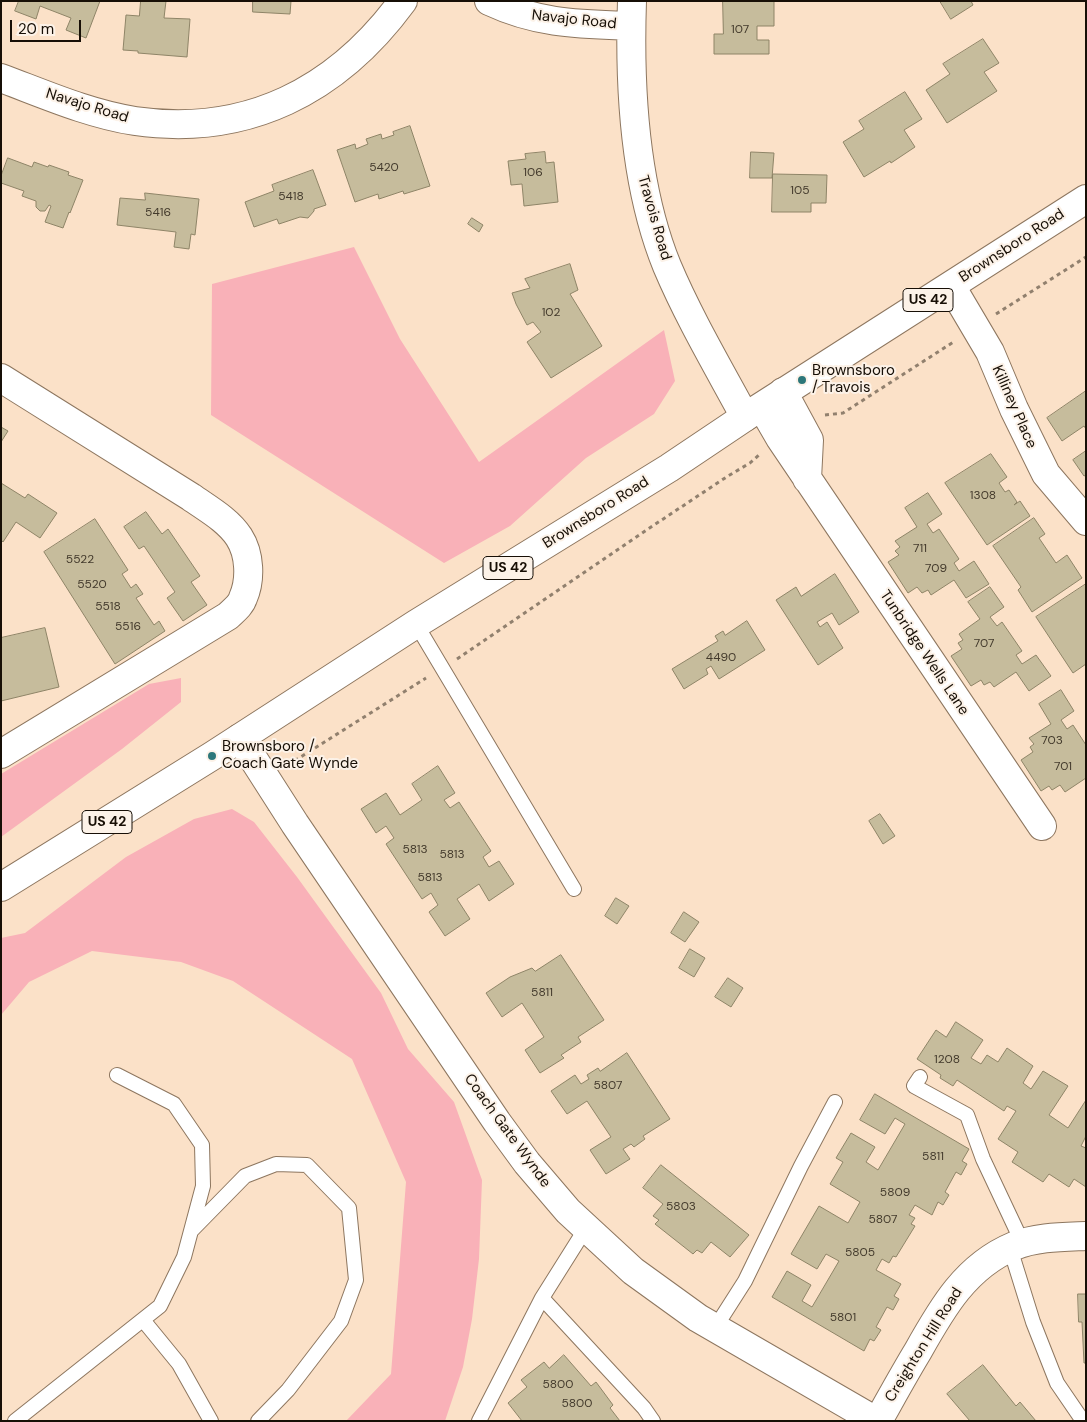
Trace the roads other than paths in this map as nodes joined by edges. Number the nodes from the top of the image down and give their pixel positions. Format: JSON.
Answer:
{"nodes":[{"id":1,"x":403,"y":1,"type":"edge"},
{"id":2,"x":489,"y":1,"type":"edge"},
{"id":3,"x":632,"y":14,"type":"edge"},
{"id":4,"x":1,"y":78,"type":"edge"},
{"id":5,"x":1086,"y":199,"type":"edge"},
{"id":6,"x":951,"y":286,"type":"junction"},
{"id":7,"x":1,"y":378,"type":"edge"},
{"id":8,"x":763,"y":405,"type":"junction"},
{"id":9,"x":1086,"y":521,"type":"edge"},
{"id":10,"x":416,"y":624,"type":"junction"},
{"id":11,"x":240,"y":738,"type":"junction"},
{"id":12,"x":1,"y":754,"type":"edge"},
{"id":13,"x":1042,"y":826,"type":"dead end"},
{"id":14,"x":1,"y":888,"type":"edge"},
{"id":15,"x":574,"y":889,"type":"dead end"},
{"id":16,"x":117,"y":1075,"type":"dead end"},
{"id":17,"x":920,"y":1077,"type":"dead end"},
{"id":18,"x":835,"y":1102,"type":"dead end"},
{"id":19,"x":586,"y":1228,"type":"junction"},
{"id":20,"x":191,"y":1231,"type":"junction"},
{"id":21,"x":1086,"y":1236,"type":"edge"},
{"id":22,"x":1017,"y":1246,"type":"junction"},
{"id":23,"x":542,"y":1298,"type":"junction"},
{"id":24,"x":142,"y":1320,"type":"junction"},
{"id":25,"x":716,"y":1328,"type":"junction"},
{"id":26,"x":15,"y":1421,"type":"edge"},
{"id":27,"x":210,"y":1421,"type":"edge"},
{"id":28,"x":258,"y":1421,"type":"edge"},
{"id":29,"x":479,"y":1421,"type":"edge"},
{"id":30,"x":653,"y":1421,"type":"edge"},
{"id":31,"x":877,"y":1421,"type":"edge"},
{"id":32,"x":1083,"y":1421,"type":"edge"}],
"edges":[{"from":1,"to":4,"type":"street","name":"Navajo Road"},
{"from":2,"to":3,"type":"street","name":"Navajo Road"},
{"from":3,"to":8,"type":"street","name":"Travois Road"},
{"from":5,"to":6,"type":"street","name":"Brownsboro Road","number":"US 42"},
{"from":6,"to":8,"type":"street","name":"Brownsboro Road","number":"US 42"},
{"from":6,"to":9,"type":"street","name":"Killiney Place"},
{"from":7,"to":12,"type":"street"},
{"from":8,"to":10,"type":"street","name":"Brownsboro Road","number":"US 42"},
{"from":8,"to":13,"type":"street","name":"Tunbridge Wells Lane"},
{"from":10,"to":11,"type":"street","name":"Brownsboro Road","number":"US 42"},
{"from":10,"to":15,"type":"lane"},
{"from":11,"to":14,"type":"street","name":"Brownsboro Road","number":"US 42"},
{"from":11,"to":19,"type":"street","name":"Coach Gate Wynde"},
{"from":16,"to":20,"type":"lane"},
{"from":17,"to":22,"type":"lane"},
{"from":18,"to":25,"type":"lane"},
{"from":19,"to":23,"type":"lane"},
{"from":19,"to":25,"type":"street","name":"Coach Gate Wynde"},
{"from":20,"to":24,"type":"lane"},
{"from":20,"to":28,"type":"lane"},
{"from":21,"to":22,"type":"street","name":"Creighton Hill Road"},
{"from":22,"to":31,"type":"street","name":"Creighton Hill Road"},
{"from":22,"to":32,"type":"lane"},
{"from":23,"to":29,"type":"lane"},
{"from":23,"to":30,"type":"lane"},
{"from":24,"to":26,"type":"lane"},
{"from":24,"to":27,"type":"lane"},
{"from":25,"to":31,"type":"street","name":"Coach Gate Wynde"}]}
